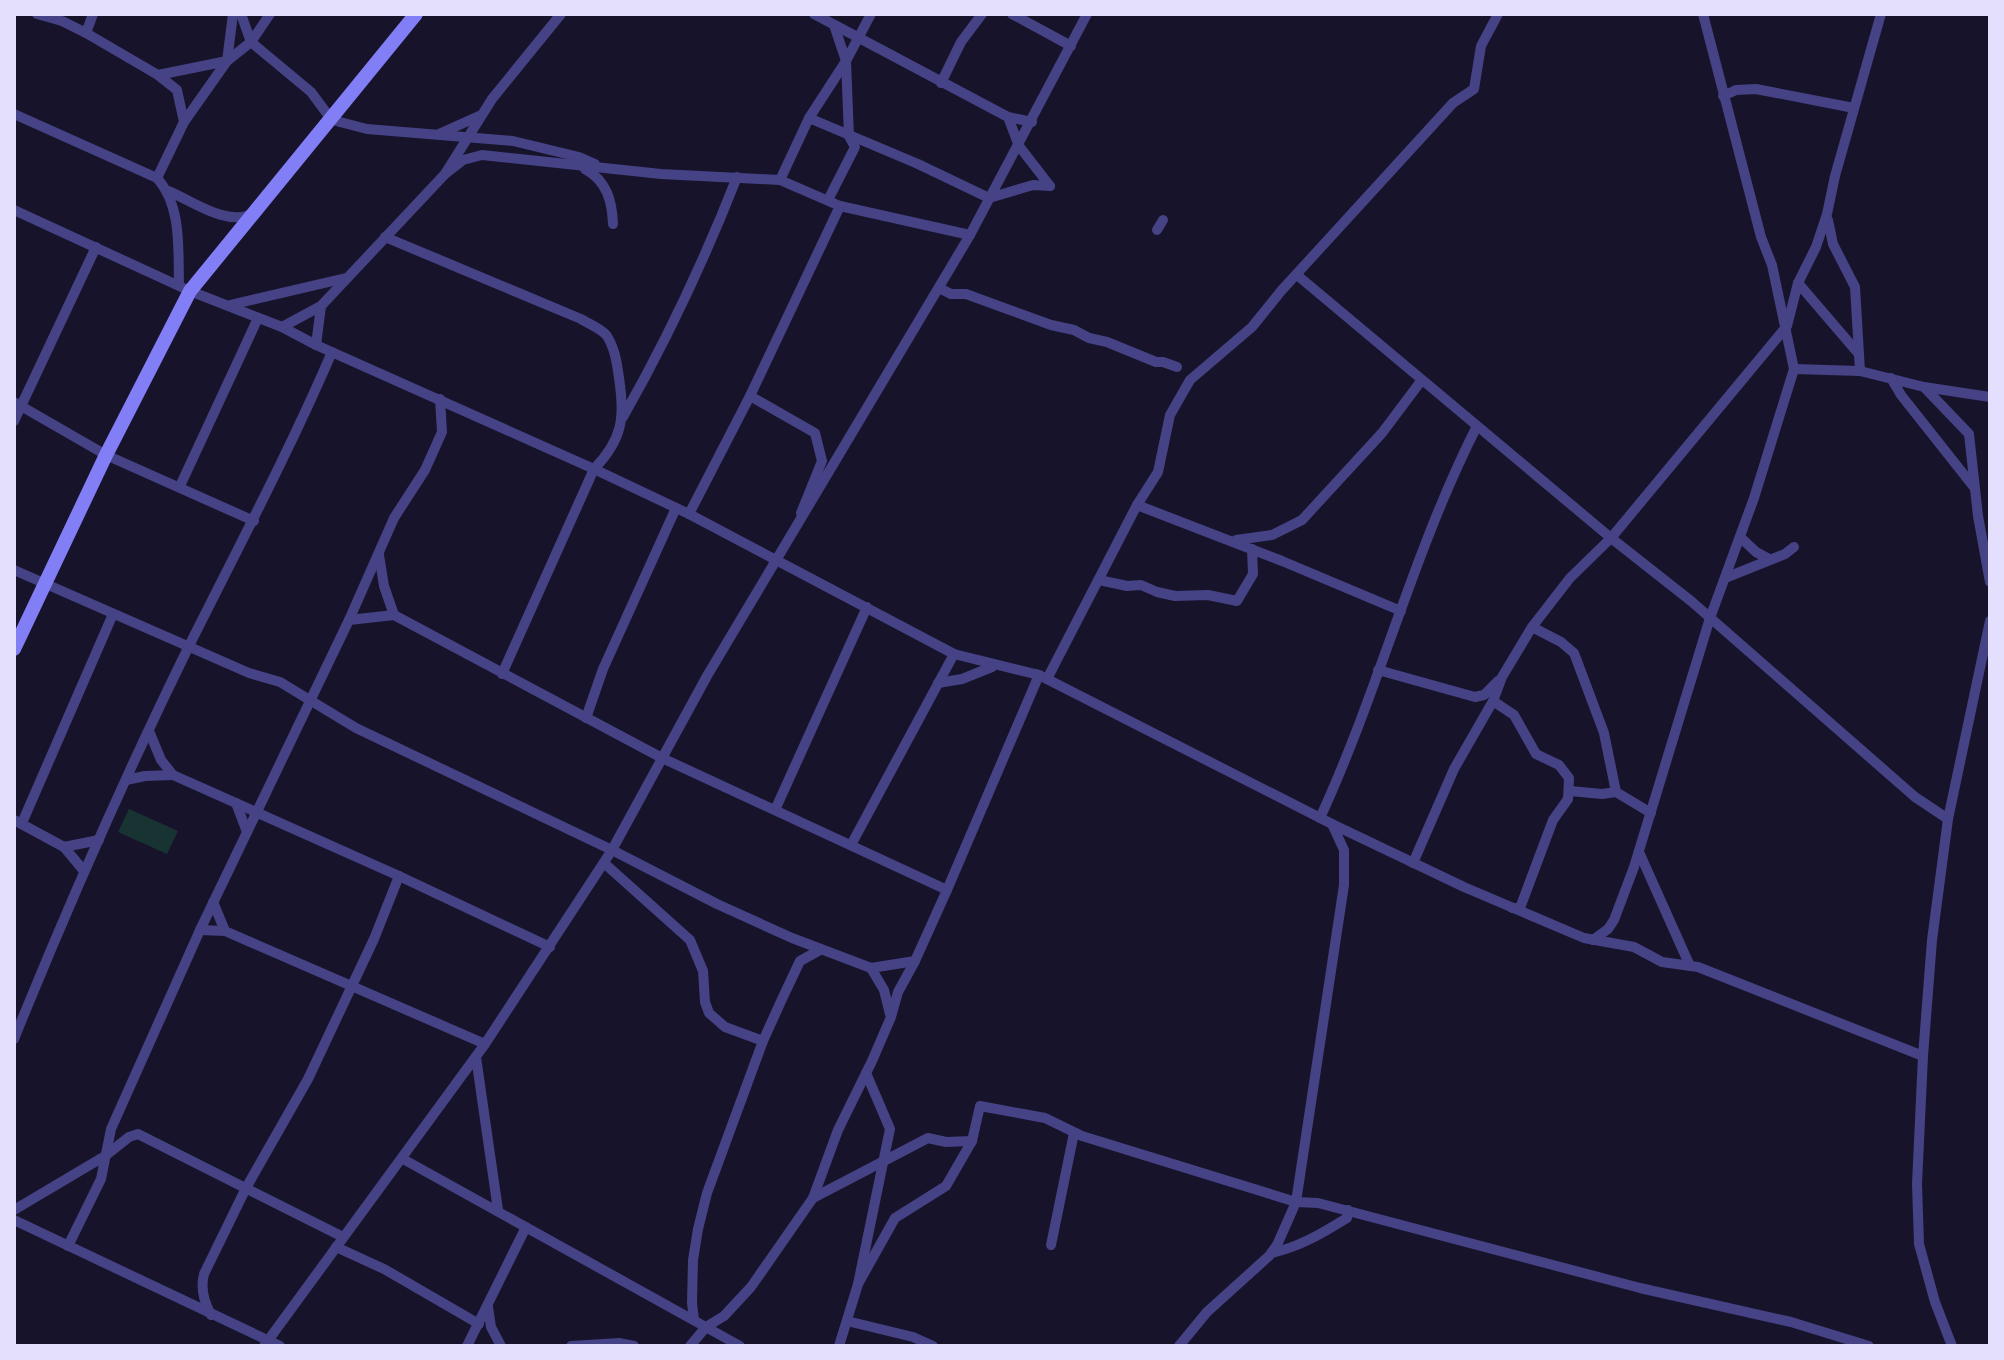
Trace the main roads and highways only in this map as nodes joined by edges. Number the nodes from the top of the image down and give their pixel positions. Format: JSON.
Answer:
{"nodes":[{"id":1,"x":416,"y":14,"type":"edge"},
{"id":2,"x":14,"y":649,"type":"edge"}],
"edges":[{"from":1,"to":2,"type":"main road"}]}
